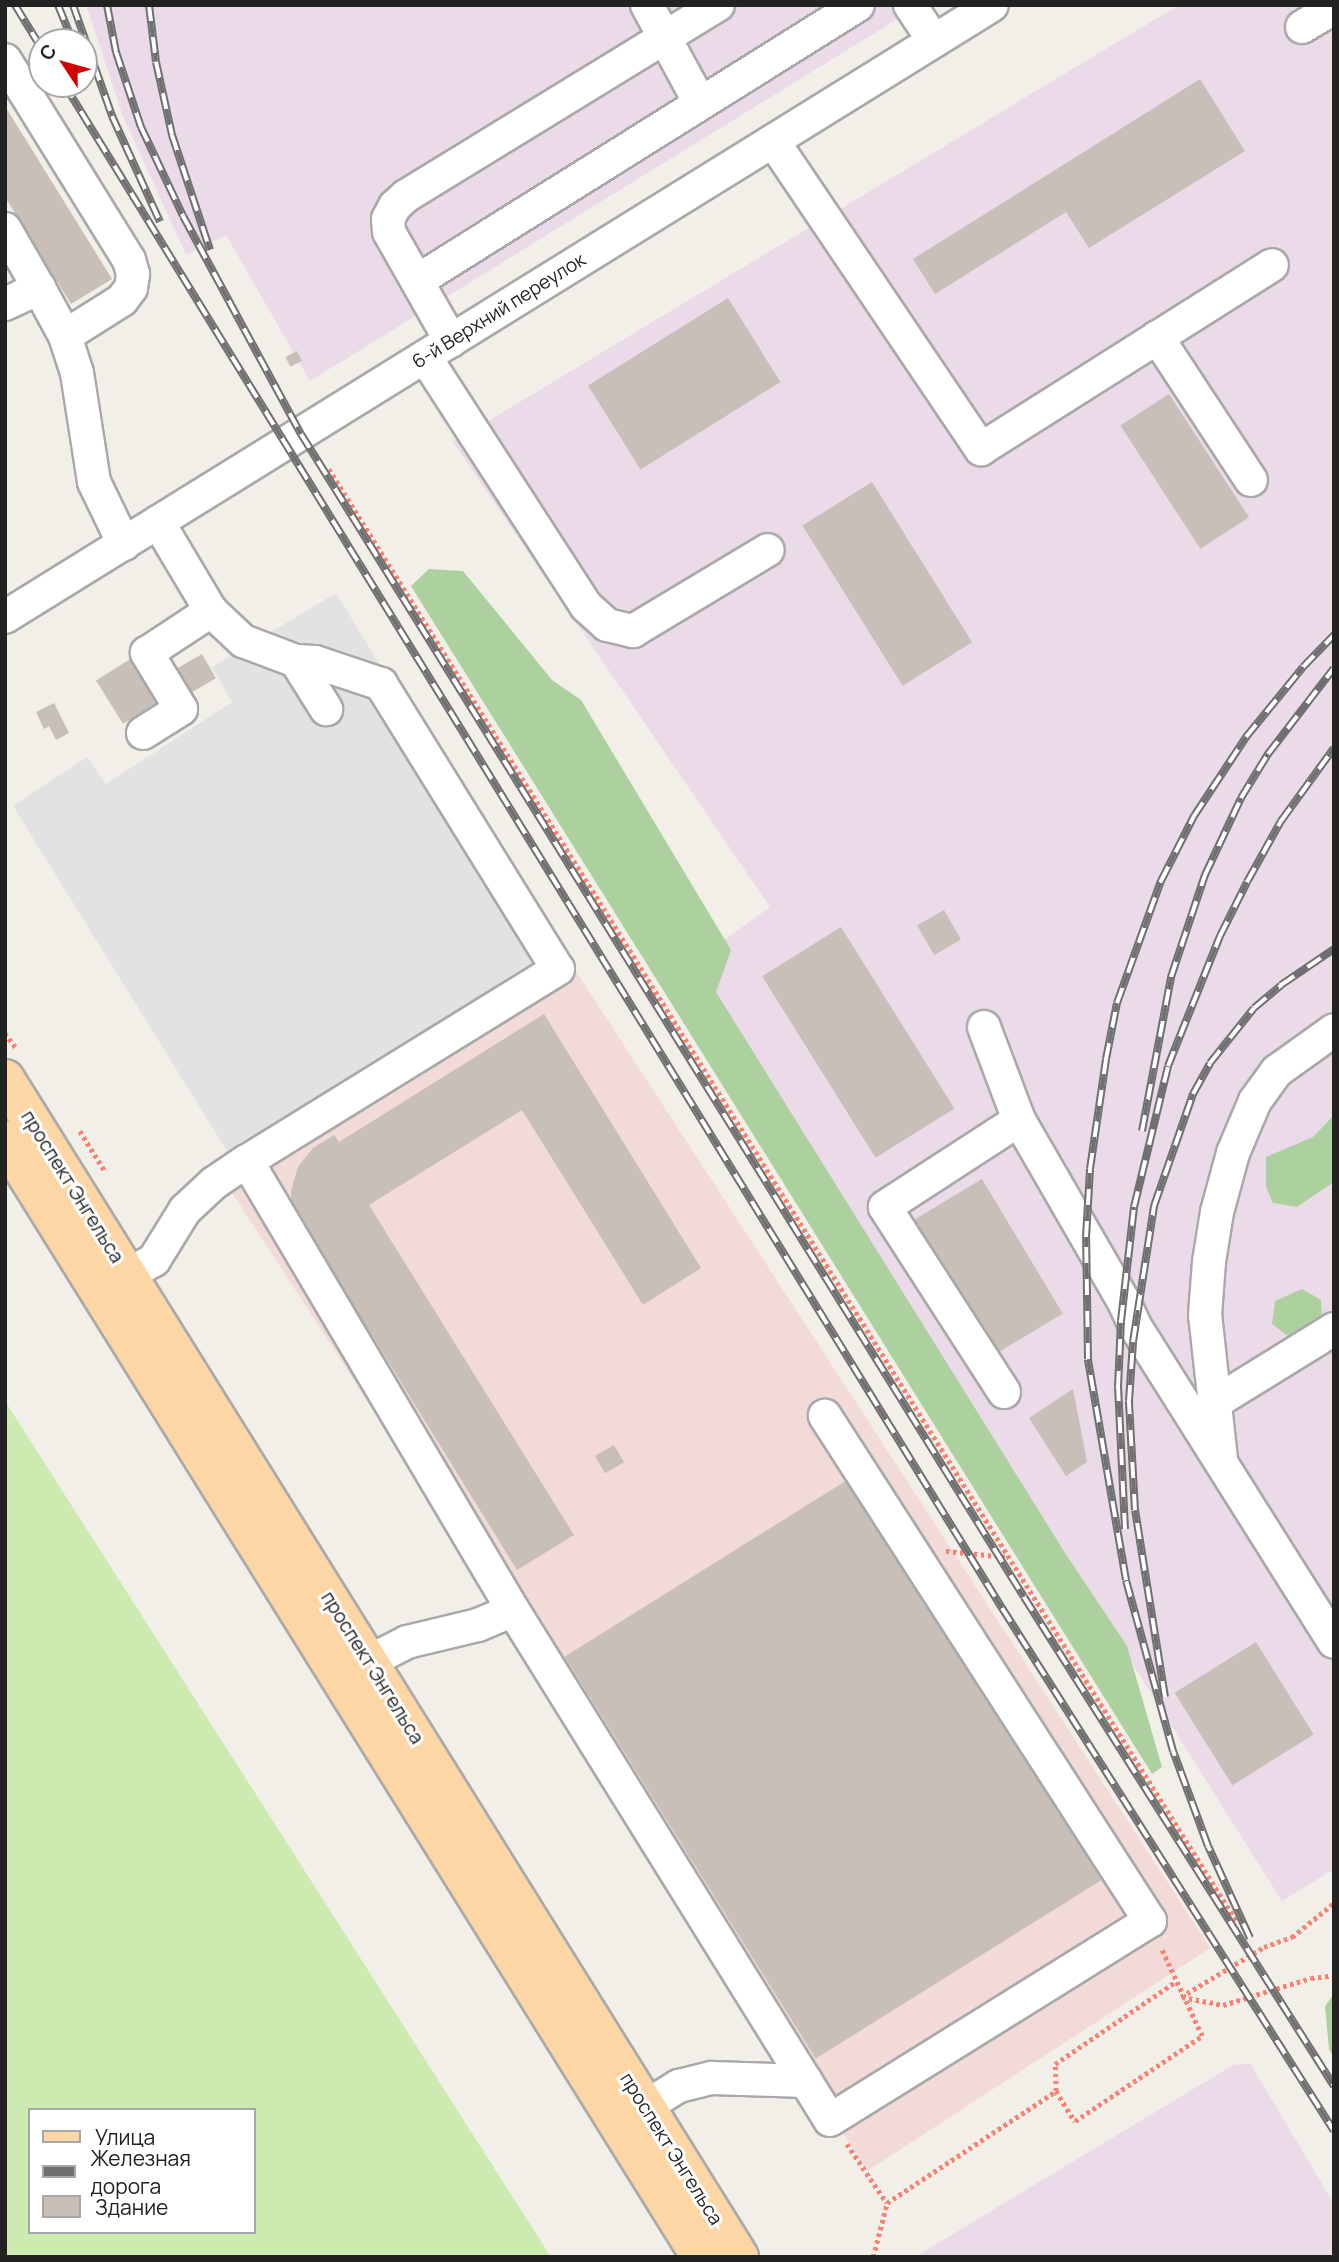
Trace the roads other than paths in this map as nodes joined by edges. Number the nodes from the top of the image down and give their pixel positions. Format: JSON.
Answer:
{"nodes":[{"id":1,"x":647,"y":5,"type":"edge"},
{"id":2,"x":718,"y":5,"type":"edge"},
{"id":3,"x":858,"y":5,"type":"edge"},
{"id":4,"x":910,"y":5,"type":"edge"},
{"id":5,"x":992,"y":5,"type":"edge"},
{"id":6,"x":1334,"y":8,"type":"edge"},
{"id":7,"x":1302,"y":27,"type":"dead end"},
{"id":8,"x":665,"y":37,"type":"junction"},
{"id":9,"x":934,"y":41,"type":"junction"},
{"id":10,"x":5,"y":60,"type":"edge"},
{"id":11,"x":700,"y":103,"type":"junction"},
{"id":12,"x":773,"y":141,"type":"junction"},
{"id":13,"x":5,"y":229,"type":"edge"},
{"id":14,"x":1272,"y":265,"type":"dead end"},
{"id":15,"x":417,"y":281,"type":"junction"},
{"id":16,"x":39,"y":288,"type":"junction"},
{"id":17,"x":5,"y":304,"type":"edge"},
{"id":18,"x":65,"y":337,"type":"junction"},
{"id":19,"x":1157,"y":337,"type":"junction"},
{"id":20,"x":451,"y":341,"type":"junction"},
{"id":21,"x":425,"y":357,"type":"junction"},
{"id":22,"x":1251,"y":480,"type":"dead end"},
{"id":23,"x":158,"y":522,"type":"junction"},
{"id":24,"x":124,"y":544,"type":"junction"},
{"id":25,"x":768,"y":550,"type":"dead end"},
{"id":26,"x":211,"y":611,"type":"junction"},
{"id":27,"x":5,"y":617,"type":"edge"},
{"id":28,"x":296,"y":662,"type":"junction"},
{"id":29,"x":326,"y":709,"type":"dead end"},
{"id":30,"x":144,"y":733,"type":"dead end"},
{"id":31,"x":984,"y":1027,"type":"dead end"},
{"id":32,"x":1334,"y":1030,"type":"edge"},
{"id":33,"x":5,"y":1079,"type":"edge"},
{"id":34,"x":1019,"y":1120,"type":"junction"},
{"id":35,"x":5,"y":1140,"type":"edge"},
{"id":36,"x":247,"y":1161,"type":"junction"},
{"id":37,"x":127,"y":1275,"type":"junction"},
{"id":38,"x":1334,"y":1329,"type":"edge"},
{"id":39,"x":1004,"y":1392,"type":"dead end"},
{"id":40,"x":1216,"y":1402,"type":"junction"},
{"id":41,"x":825,"y":1416,"type":"dead end"},
{"id":42,"x":1222,"y":1467,"type":"junction"},
{"id":43,"x":513,"y":1610,"type":"junction"},
{"id":44,"x":1334,"y":1642,"type":"edge"},
{"id":45,"x":368,"y":1662,"type":"junction"},
{"id":46,"x":806,"y":2081,"type":"junction"},
{"id":47,"x":645,"y":2107,"type":"junction"},
{"id":48,"x":701,"y":2257,"type":"edge"},
{"id":49,"x":738,"y":2257,"type":"edge"}],
"edges":[{"from":1,"to":8,"type":"street"},
{"from":2,"to":8,"type":"street"},
{"from":3,"to":11,"type":"street"},
{"from":4,"to":9,"type":"street"},
{"from":5,"to":9,"type":"street","name":"6-й Верхний переулок"},
{"from":6,"to":7,"type":"street"},
{"from":8,"to":11,"type":"street"},
{"from":8,"to":15,"type":"street"},
{"from":9,"to":12,"type":"street","name":"6-й Верхний переулок"},
{"from":10,"to":18,"type":"street"},
{"from":11,"to":15,"type":"street"},
{"from":12,"to":19,"type":"street"},
{"from":12,"to":20,"type":"street","name":"6-й Верхний переулок"},
{"from":13,"to":16,"type":"street"},
{"from":14,"to":19,"type":"street"},
{"from":15,"to":20,"type":"street"},
{"from":16,"to":17,"type":"street"},
{"from":16,"to":18,"type":"street"},
{"from":18,"to":24,"type":"street"},
{"from":19,"to":22,"type":"street"},
{"from":20,"to":21,"type":"street","name":"6-й Верхний переулок"},
{"from":21,"to":23,"type":"street","name":"6-й Верхний переулок"},
{"from":21,"to":25,"type":"street"},
{"from":23,"to":24,"type":"street","name":"6-й Верхний переулок"},
{"from":23,"to":26,"type":"street"},
{"from":24,"to":27,"type":"street","name":"6-й Верхний переулок"},
{"from":26,"to":28,"type":"street"},
{"from":26,"to":30,"type":"street"},
{"from":28,"to":29,"type":"street"},
{"from":28,"to":36,"type":"street"},
{"from":31,"to":34,"type":"street"},
{"from":32,"to":40,"type":"street"},
{"from":33,"to":37,"type":"main road","name":"проспект Энгельса"},
{"from":34,"to":39,"type":"street"},
{"from":34,"to":42,"type":"street"},
{"from":35,"to":48,"type":"main road","name":"проспект Энгельса"},
{"from":36,"to":37,"type":"street"},
{"from":36,"to":43,"type":"street"},
{"from":37,"to":45,"type":"main road","name":"проспект Энгельса"},
{"from":38,"to":40,"type":"street"},
{"from":40,"to":42,"type":"street"},
{"from":41,"to":46,"type":"street"},
{"from":42,"to":44,"type":"street"},
{"from":43,"to":45,"type":"street"},
{"from":43,"to":46,"type":"street"},
{"from":45,"to":47,"type":"main road","name":"проспект Энгельса"},
{"from":46,"to":47,"type":"street"},
{"from":47,"to":49,"type":"main road","name":"проспект Энгельса"}]}
